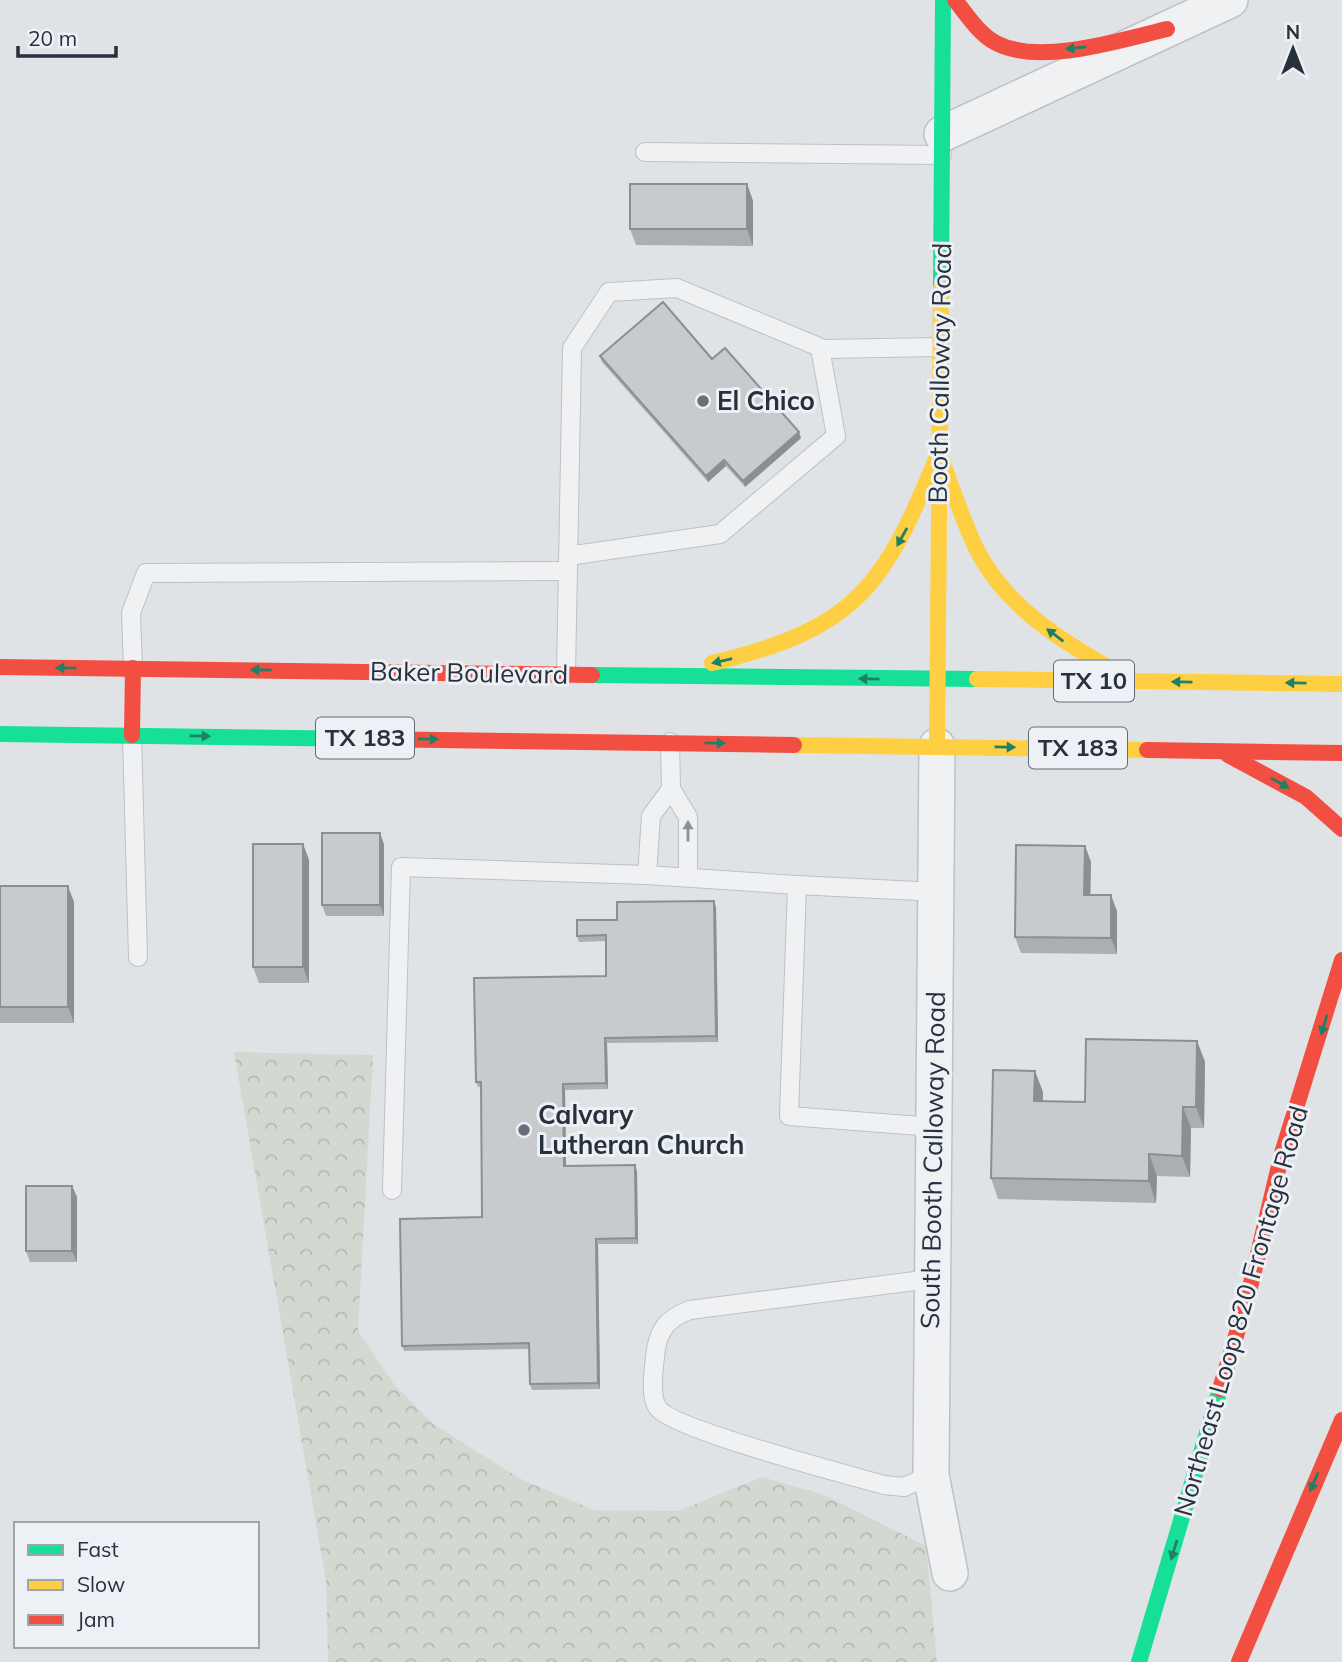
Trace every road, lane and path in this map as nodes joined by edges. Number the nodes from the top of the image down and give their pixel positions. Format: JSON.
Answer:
{"nodes":[{"id":1,"x":943,"y":0,"type":"edge"},
{"id":2,"x":955,"y":0,"type":"edge"},
{"id":3,"x":1230,"y":0,"type":"edge"},
{"id":4,"x":1167,"y":29,"type":"junction"},
{"id":5,"x":942,"y":145,"type":"junction"},
{"id":6,"x":645,"y":152,"type":"dead end"},
{"id":7,"x":940,"y":347,"type":"junction"},
{"id":8,"x":820,"y":348,"type":"junction"},
{"id":9,"x":939,"y":452,"type":"junction"},
{"id":10,"x":568,"y":564,"type":"junction"},
{"id":11,"x":0,"y":667,"type":"edge"},
{"id":12,"x":133,"y":668,"type":"junction"},
{"id":13,"x":566,"y":675,"type":"junction"},
{"id":14,"x":656,"y":676,"type":"junction"},
{"id":15,"x":938,"y":680,"type":"junction"},
{"id":16,"x":1134,"y":682,"type":"junction"},
{"id":17,"x":1342,"y":684,"type":"edge"},
{"id":18,"x":0,"y":734,"type":"edge"},
{"id":19,"x":132,"y":735,"type":"junction"},
{"id":20,"x":670,"y":742,"type":"junction"},
{"id":21,"x":937,"y":746,"type":"junction"},
{"id":22,"x":1220,"y":751,"type":"junction"},
{"id":23,"x":1342,"y":753,"type":"edge"},
{"id":24,"x":671,"y":789,"type":"junction"},
{"id":25,"x":1342,"y":830,"type":"edge"},
{"id":26,"x":647,"y":875,"type":"junction"},
{"id":27,"x":688,"y":877,"type":"junction"},
{"id":28,"x":797,"y":885,"type":"junction"},
{"id":29,"x":938,"y":892,"type":"junction"},
{"id":30,"x":138,"y":957,"type":"dead end"},
{"id":31,"x":1342,"y":960,"type":"edge"},
{"id":32,"x":934,"y":1128,"type":"junction"},
{"id":33,"x":392,"y":1190,"type":"dead end"},
{"id":34,"x":930,"y":1279,"type":"junction"},
{"id":35,"x":1342,"y":1420,"type":"edge"},
{"id":36,"x":931,"y":1475,"type":"junction"},
{"id":37,"x":950,"y":1573,"type":"dead end"},
{"id":38,"x":1139,"y":1662,"type":"edge"},
{"id":39,"x":1239,"y":1662,"type":"edge"}],
"edges":[{"from":1,"to":5,"type":"main road","name":"Booth Calloway Road"},
{"from":4,"to":2,"type":"main road","one_way":true},
{"from":3,"to":4,"type":"street"},
{"from":4,"to":5,"type":"street"},
{"from":5,"to":6,"type":"lane"},
{"from":5,"to":7,"type":"main road","name":"Booth Calloway Road"},
{"from":7,"to":8,"type":"lane"},
{"from":7,"to":9,"type":"main road","name":"Booth Calloway Road"},
{"from":8,"to":10,"type":"lane"},
{"from":8,"to":10,"type":"lane"},
{"from":9,"to":14,"type":"main road","one_way":true},
{"from":9,"to":15,"type":"main road","name":"Booth Calloway Road"},
{"from":16,"to":9,"type":"main road","one_way":true},
{"from":10,"to":12,"type":"lane"},
{"from":10,"to":13,"type":"lane"},
{"from":12,"to":11,"type":"main road","name":"Baker Boulevard","one_way":true},
{"from":13,"to":12,"type":"main road","name":"Baker Boulevard","one_way":true},
{"from":12,"to":19,"type":"main road"},
{"from":13,"to":14,"type":"main road","name":"Baker Boulevard"},
{"from":15,"to":14,"type":"main road","name":"Baker Boulevard","number":"TX 10","one_way":true},
{"from":15,"to":16,"type":"main road","number":"TX 10"},
{"from":15,"to":21,"type":"main road","name":"Booth Calloway Road"},
{"from":17,"to":16,"type":"main road","number":"TX 10","one_way":true},
{"from":18,"to":19,"type":"main road","number":"TX 183"},
{"from":19,"to":20,"type":"main road","number":"TX 183","one_way":true},
{"from":19,"to":30,"type":"lane"},
{"from":20,"to":21,"type":"main road","number":"TX 183","one_way":true},
{"from":20,"to":24,"type":"lane"},
{"from":21,"to":22,"type":"main road","number":"TX 183","one_way":true},
{"from":21,"to":29,"type":"street","name":"South Booth Calloway Road"},
{"from":22,"to":23,"type":"main road","number":"TX 183"},
{"from":22,"to":25,"type":"main road","one_way":true},
{"from":24,"to":26,"type":"lane"},
{"from":27,"to":24,"type":"lane","one_way":true},
{"from":26,"to":27,"type":"lane"},
{"from":26,"to":33,"type":"lane"},
{"from":27,"to":28,"type":"lane"},
{"from":28,"to":29,"type":"lane"},
{"from":28,"to":32,"type":"lane"},
{"from":29,"to":32,"type":"street","name":"South Booth Calloway Road"},
{"from":31,"to":38,"type":"main road","name":"Northeast Loop 820 Frontage Road","one_way":true},
{"from":32,"to":34,"type":"street","name":"South Booth Calloway Road"},
{"from":34,"to":36,"type":"street","name":"South Booth Calloway Road"},
{"from":34,"to":36,"type":"lane"},
{"from":35,"to":39,"type":"main road","one_way":true},
{"from":36,"to":37,"type":"street","name":"South Booth Calloway Road"}]}
